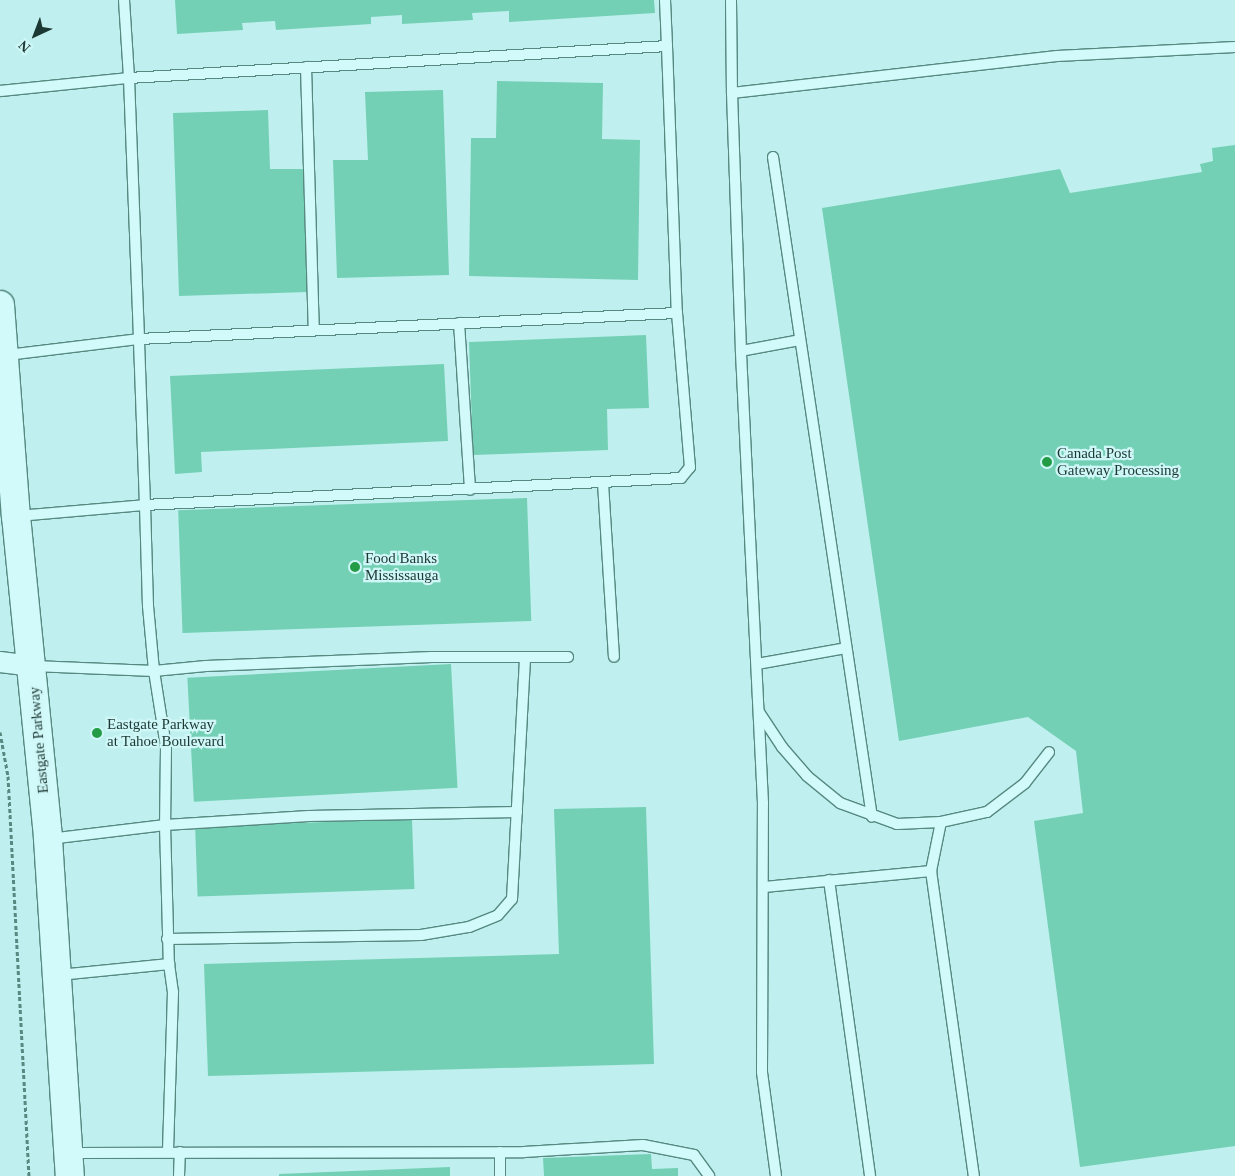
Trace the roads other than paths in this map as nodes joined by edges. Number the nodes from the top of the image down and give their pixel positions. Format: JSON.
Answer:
{"nodes":[{"id":1,"x":124,"y":0,"type":"edge"},
{"id":2,"x":665,"y":0,"type":"edge"},
{"id":3,"x":731,"y":0,"type":"edge"},
{"id":4,"x":667,"y":46,"type":"junction"},
{"id":5,"x":1235,"y":47,"type":"edge"},
{"id":6,"x":306,"y":67,"type":"junction"},
{"id":7,"x":129,"y":78,"type":"junction"},
{"id":8,"x":0,"y":91,"type":"edge"},
{"id":9,"x":732,"y":93,"type":"junction"},
{"id":10,"x":773,"y":157,"type":"dead end"},
{"id":11,"x":0,"y":305,"type":"edge"},
{"id":12,"x":677,"y":312,"type":"junction"},
{"id":13,"x":459,"y":323,"type":"junction"},
{"id":14,"x":314,"y":330,"type":"junction"},
{"id":15,"x":139,"y":338,"type":"junction"},
{"id":16,"x":800,"y":340,"type":"junction"},
{"id":17,"x":741,"y":351,"type":"junction"},
{"id":18,"x":5,"y":356,"type":"junction"},
{"id":19,"x":603,"y":484,"type":"junction"},
{"id":20,"x":470,"y":490,"type":"junction"},
{"id":21,"x":145,"y":505,"type":"junction"},
{"id":22,"x":16,"y":516,"type":"junction"},
{"id":23,"x":846,"y":648,"type":"junction"},
{"id":24,"x":525,"y":657,"type":"junction"},
{"id":25,"x":568,"y":657,"type":"dead end"},
{"id":26,"x":614,"y":657,"type":"dead end"},
{"id":27,"x":0,"y":662,"type":"edge"},
{"id":28,"x":757,"y":664,"type":"junction"},
{"id":29,"x":32,"y":666,"type":"junction"},
{"id":30,"x":154,"y":672,"type":"junction"},
{"id":31,"x":758,"y":711,"type":"junction"},
{"id":32,"x":1049,"y":752,"type":"dead end"},
{"id":33,"x":517,"y":812,"type":"junction"},
{"id":34,"x":872,"y":817,"type":"junction"},
{"id":35,"x":941,"y":822,"type":"junction"},
{"id":36,"x":165,"y":824,"type":"junction"},
{"id":37,"x":48,"y":839,"type":"junction"},
{"id":38,"x":931,"y":870,"type":"junction"},
{"id":39,"x":829,"y":880,"type":"junction"},
{"id":40,"x":764,"y":887,"type":"junction"},
{"id":41,"x":167,"y":939,"type":"junction"},
{"id":42,"x":169,"y":964,"type":"junction"},
{"id":43,"x":55,"y":975,"type":"junction"},
{"id":44,"x":168,"y":1152,"type":"junction"},
{"id":45,"x":180,"y":1152,"type":"junction"},
{"id":46,"x":500,"y":1152,"type":"junction"},
{"id":47,"x":70,"y":1164,"type":"edge"},
{"id":48,"x":179,"y":1176,"type":"edge"},
{"id":49,"x":500,"y":1176,"type":"edge"},
{"id":50,"x":709,"y":1176,"type":"edge"},
{"id":51,"x":776,"y":1176,"type":"edge"},
{"id":52,"x":870,"y":1176,"type":"edge"},
{"id":53,"x":974,"y":1176,"type":"edge"}],
"edges":[{"from":1,"to":7,"type":"lane"},
{"from":2,"to":4,"type":"lane"},
{"from":3,"to":9,"type":"lane"},
{"from":4,"to":6,"type":"lane"},
{"from":4,"to":12,"type":"lane"},
{"from":5,"to":9,"type":"lane"},
{"from":6,"to":7,"type":"lane"},
{"from":6,"to":14,"type":"lane"},
{"from":7,"to":8,"type":"lane"},
{"from":7,"to":15,"type":"lane"},
{"from":9,"to":17,"type":"lane"},
{"from":10,"to":16,"type":"lane"},
{"from":11,"to":18,"type":"main road","name":"Eastgate Parkway"},
{"from":12,"to":13,"type":"lane"},
{"from":12,"to":19,"type":"lane"},
{"from":13,"to":14,"type":"lane"},
{"from":13,"to":20,"type":"lane"},
{"from":14,"to":15,"type":"lane"},
{"from":15,"to":18,"type":"lane"},
{"from":15,"to":21,"type":"lane"},
{"from":16,"to":17,"type":"lane"},
{"from":16,"to":23,"type":"lane"},
{"from":17,"to":28,"type":"lane"},
{"from":18,"to":22,"type":"main road","name":"Eastgate Parkway"},
{"from":19,"to":20,"type":"lane"},
{"from":19,"to":26,"type":"lane"},
{"from":20,"to":21,"type":"lane"},
{"from":21,"to":22,"type":"lane"},
{"from":21,"to":30,"type":"lane"},
{"from":22,"to":29,"type":"main road","name":"Eastgate Parkway"},
{"from":23,"to":28,"type":"lane"},
{"from":23,"to":34,"type":"lane"},
{"from":24,"to":25,"type":"lane"},
{"from":24,"to":30,"type":"lane"},
{"from":24,"to":33,"type":"lane"},
{"from":27,"to":29,"type":"street"},
{"from":28,"to":31,"type":"lane"},
{"from":29,"to":30,"type":"lane"},
{"from":29,"to":37,"type":"main road","name":"Eastgate Parkway"},
{"from":30,"to":36,"type":"lane"},
{"from":31,"to":34,"type":"lane"},
{"from":31,"to":40,"type":"lane"},
{"from":32,"to":35,"type":"lane"},
{"from":33,"to":36,"type":"lane"},
{"from":33,"to":41,"type":"lane"},
{"from":34,"to":35,"type":"lane"},
{"from":35,"to":38,"type":"lane"},
{"from":36,"to":37,"type":"lane"},
{"from":36,"to":41,"type":"lane"},
{"from":37,"to":43,"type":"main road","name":"Eastgate Parkway"},
{"from":38,"to":39,"type":"lane"},
{"from":38,"to":53,"type":"lane"},
{"from":39,"to":40,"type":"lane"},
{"from":39,"to":52,"type":"lane"},
{"from":40,"to":51,"type":"lane"},
{"from":41,"to":42,"type":"lane"},
{"from":42,"to":43,"type":"lane"},
{"from":42,"to":44,"type":"lane"},
{"from":43,"to":47,"type":"main road","name":"Eastgate Parkway"},
{"from":44,"to":45,"type":"lane"},
{"from":44,"to":47,"type":"lane"},
{"from":45,"to":46,"type":"lane"},
{"from":45,"to":48,"type":"lane"},
{"from":46,"to":49,"type":"lane"},
{"from":46,"to":50,"type":"lane"}]}
